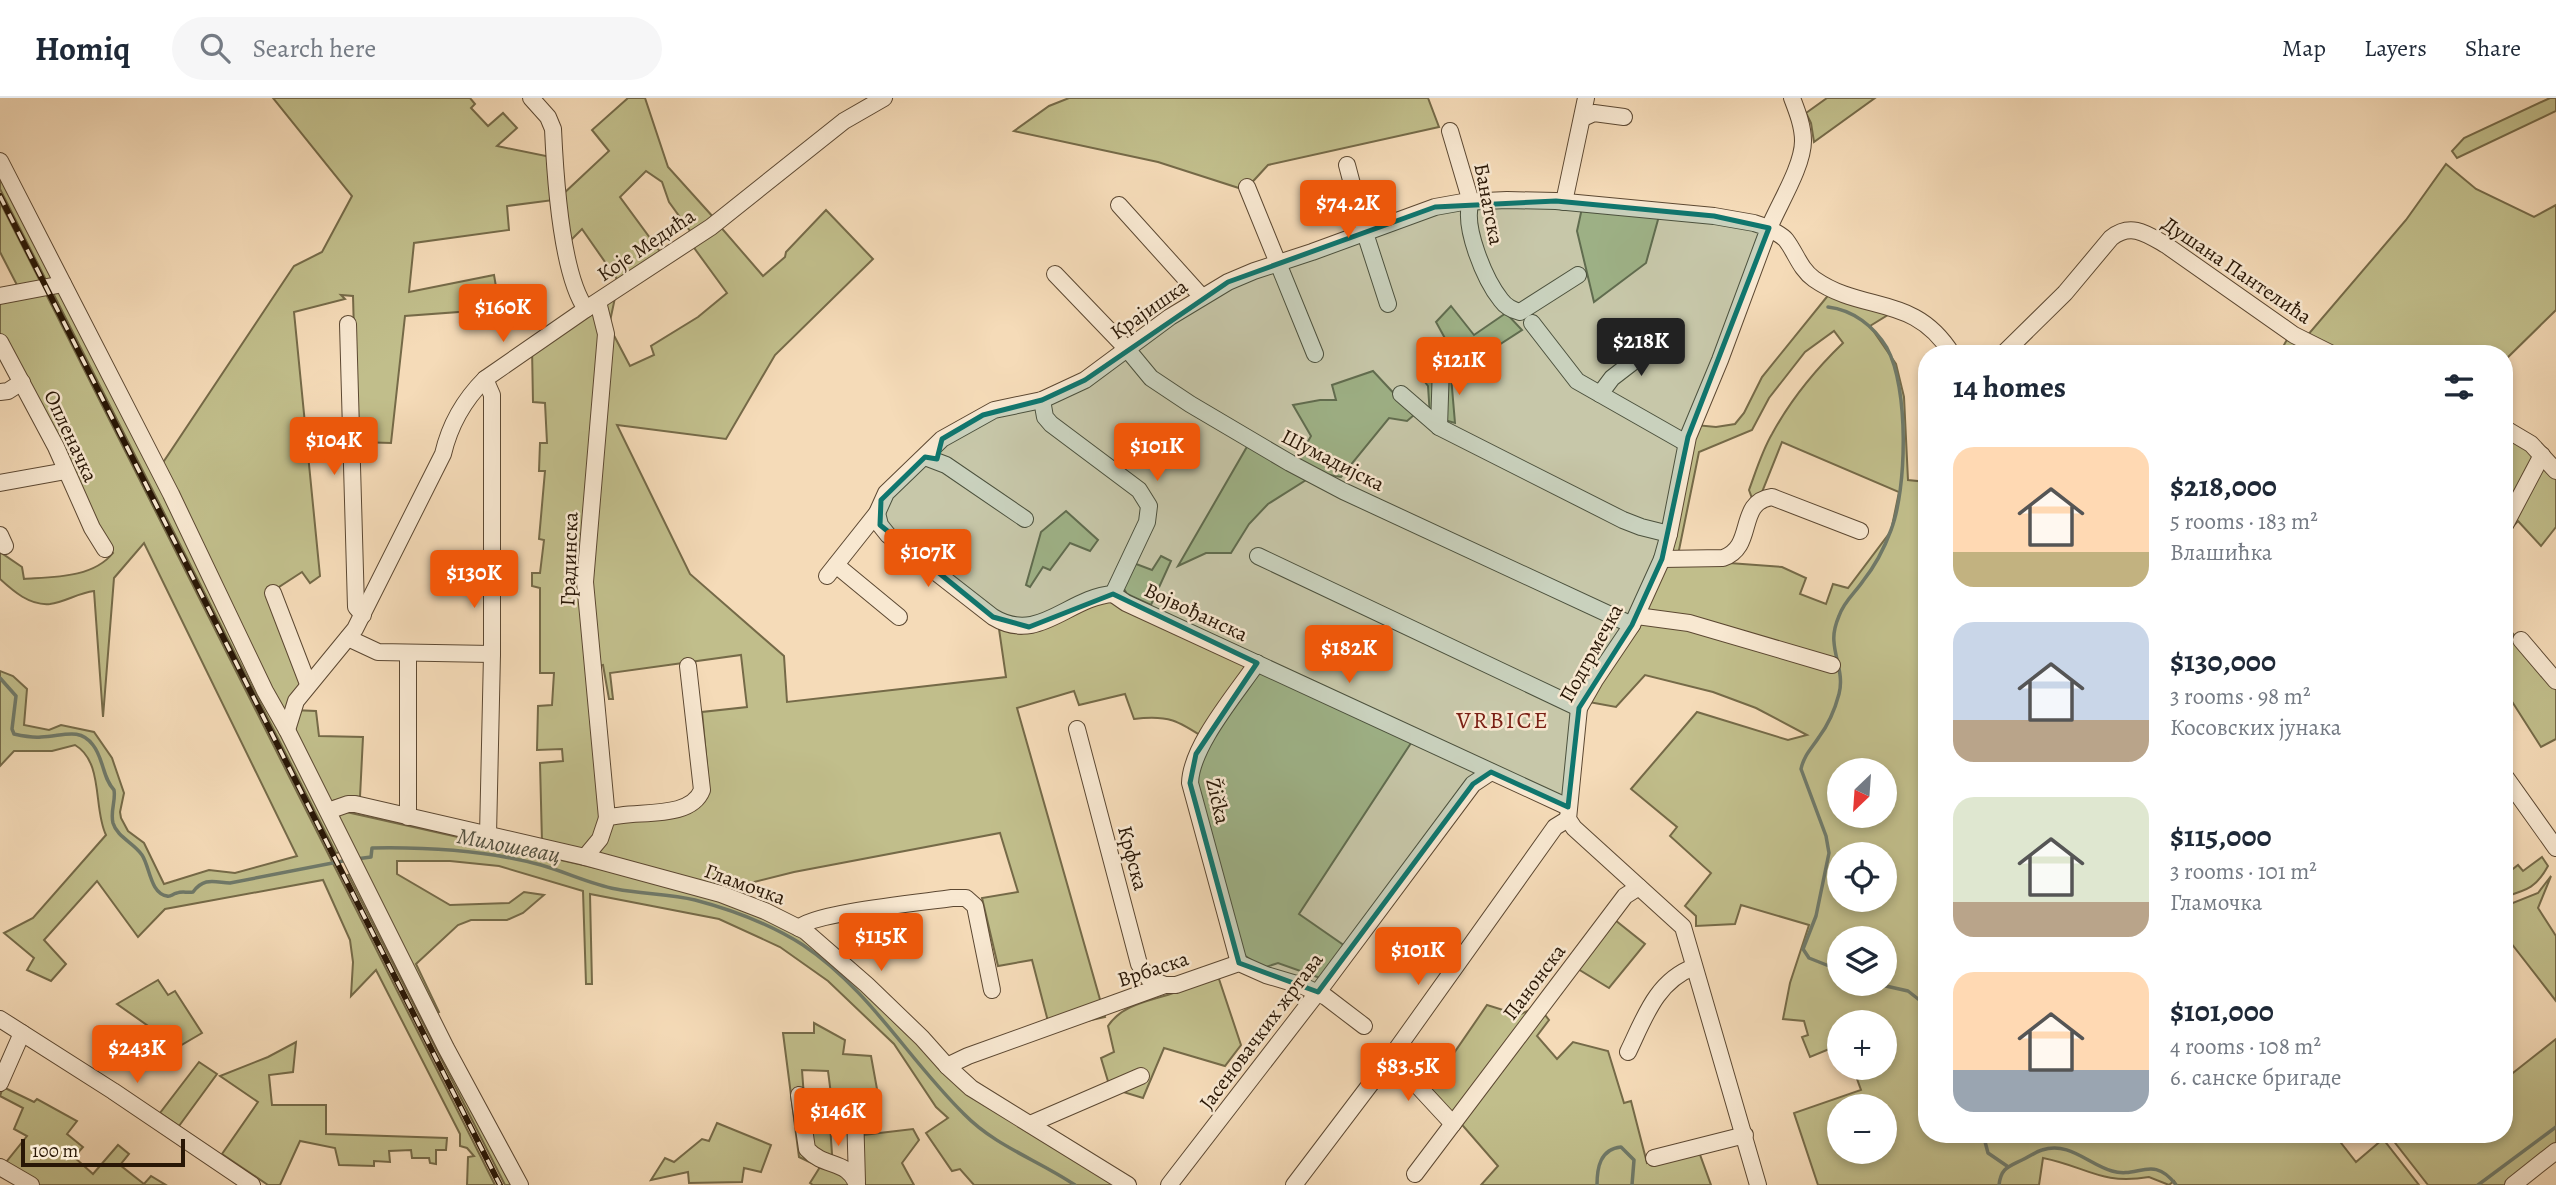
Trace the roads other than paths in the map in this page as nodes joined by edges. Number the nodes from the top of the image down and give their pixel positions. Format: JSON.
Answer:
{"nodes":[{"id":1,"x":531,"y":98,"type":"edge"},
{"id":2,"x":884,"y":98,"type":"edge"},
{"id":3,"x":1586,"y":98,"type":"edge"},
{"id":4,"x":1792,"y":98,"type":"edge"},
{"id":5,"x":1624,"y":117,"type":"dead end"},
{"id":6,"x":1583,"y":118,"type":"junction"},
{"id":7,"x":1450,"y":131,"type":"dead end"},
{"id":8,"x":0,"y":161,"type":"edge"},
{"id":9,"x":1347,"y":165,"type":"dead end"},
{"id":10,"x":1247,"y":187,"type":"dead end"},
{"id":11,"x":1471,"y":202,"type":"junction"},
{"id":12,"x":1564,"y":202,"type":"junction"},
{"id":13,"x":1119,"y":205,"type":"dead end"},
{"id":14,"x":1769,"y":228,"type":"junction"},
{"id":15,"x":1365,"y":233,"type":"junction"},
{"id":16,"x":1277,"y":264,"type":"junction"},
{"id":17,"x":1055,"y":274,"type":"dead end"},
{"id":18,"x":1578,"y":275,"type":"dead end"},
{"id":19,"x":63,"y":284,"type":"junction"},
{"id":20,"x":0,"y":296,"type":"edge"},
{"id":21,"x":1202,"y":297,"type":"junction"},
{"id":22,"x":1388,"y":304,"type":"dead end"},
{"id":23,"x":592,"y":305,"type":"junction"},
{"id":24,"x":1526,"y":318,"type":"junction"},
{"id":25,"x":348,"y":324,"type":"dead end"},
{"id":26,"x":1660,"y":341,"type":"dead end"},
{"id":27,"x":0,"y":342,"type":"edge"},
{"id":28,"x":1946,"y":345,"type":"edge"},
{"id":29,"x":2012,"y":345,"type":"edge"},
{"id":30,"x":2314,"y":345,"type":"edge"},
{"id":31,"x":1127,"y":349,"type":"junction"},
{"id":32,"x":1315,"y":354,"type":"dead end"},
{"id":33,"x":1441,"y":366,"type":"dead end"},
{"id":34,"x":485,"y":379,"type":"junction"},
{"id":35,"x":22,"y":382,"type":"junction"},
{"id":36,"x":0,"y":392,"type":"edge"},
{"id":37,"x":1401,"y":394,"type":"dead end"},
{"id":38,"x":1600,"y":394,"type":"junction"},
{"id":39,"x":1042,"y":400,"type":"junction"},
{"id":40,"x":1439,"y":427,"type":"junction"},
{"id":41,"x":2513,"y":433,"type":"edge"},
{"id":42,"x":1686,"y":443,"type":"junction"},
{"id":43,"x":2542,"y":455,"type":"junction"},
{"id":44,"x":931,"y":458,"type":"junction"},
{"id":45,"x":66,"y":471,"type":"junction"},
{"id":46,"x":2556,"y":471,"type":"edge"},
{"id":47,"x":0,"y":483,"type":"edge"},
{"id":48,"x":2513,"y":510,"type":"edge"},
{"id":49,"x":877,"y":513,"type":"junction"},
{"id":50,"x":1024,"y":519,"type":"dead end"},
{"id":51,"x":1860,"y":531,"type":"dead end"},
{"id":52,"x":1669,"y":534,"type":"junction"},
{"id":53,"x":105,"y":549,"type":"dead end"},
{"id":54,"x":1258,"y":556,"type":"dead end"},
{"id":55,"x":1662,"y":559,"type":"junction"},
{"id":56,"x":273,"y":593,"type":"dead end"},
{"id":57,"x":1113,"y":594,"type":"junction"},
{"id":58,"x":363,"y":615,"type":"junction"},
{"id":59,"x":899,"y":617,"type":"dead end"},
{"id":60,"x":1634,"y":621,"type":"junction"},
{"id":61,"x":348,"y":638,"type":"junction"},
{"id":62,"x":2521,"y":640,"type":"dead end"},
{"id":63,"x":408,"y":653,"type":"junction"},
{"id":64,"x":492,"y":654,"type":"junction"},
{"id":65,"x":1257,"y":663,"type":"junction"},
{"id":66,"x":1832,"y":665,"type":"dead end"},
{"id":67,"x":688,"y":666,"type":"dead end"},
{"id":68,"x":2556,"y":681,"type":"edge"},
{"id":69,"x":308,"y":684,"type":"junction"},
{"id":70,"x":1579,"y":708,"type":"junction"},
{"id":71,"x":1077,"y":729,"type":"dead end"},
{"id":72,"x":287,"y":730,"type":"junction"},
{"id":73,"x":1490,"y":772,"type":"junction"},
{"id":74,"x":2513,"y":788,"type":"edge"},
{"id":75,"x":328,"y":811,"type":"junction"},
{"id":76,"x":1568,"y":813,"type":"junction"},
{"id":77,"x":408,"y":817,"type":"junction"},
{"id":78,"x":607,"y":818,"type":"junction"},
{"id":79,"x":488,"y":835,"type":"junction"},
{"id":80,"x":2556,"y":848,"type":"edge"},
{"id":81,"x":585,"y":858,"type":"junction"},
{"id":82,"x":1639,"y":887,"type":"junction"},
{"id":83,"x":799,"y":928,"type":"junction"},
{"id":84,"x":1239,"y":963,"type":"junction"},
{"id":85,"x":1694,"y":967,"type":"junction"},
{"id":86,"x":1165,"y":985,"type":"junction"},
{"id":87,"x":992,"y":990,"type":"dead end"},
{"id":88,"x":1318,"y":992,"type":"junction"},
{"id":89,"x":0,"y":1019,"type":"edge"},
{"id":90,"x":1364,"y":1026,"type":"dead end"},
{"id":91,"x":22,"y":1033,"type":"junction"},
{"id":92,"x":1628,"y":1052,"type":"dead end"},
{"id":93,"x":1391,"y":1056,"type":"junction"},
{"id":94,"x":947,"y":1066,"type":"junction"},
{"id":95,"x":1141,"y":1076,"type":"dead end"},
{"id":96,"x":0,"y":1083,"type":"edge"},
{"id":97,"x":799,"y":1095,"type":"dead end"},
{"id":98,"x":855,"y":1111,"type":"dead end"},
{"id":99,"x":1030,"y":1124,"type":"junction"},
{"id":100,"x":1453,"y":1124,"type":"junction"},
{"id":101,"x":1745,"y":1135,"type":"junction"},
{"id":102,"x":2556,"y":1150,"type":"edge"},
{"id":103,"x":1654,"y":1158,"type":"dead end"},
{"id":104,"x":0,"y":1167,"type":"edge"},
{"id":105,"x":1415,"y":1174,"type":"dead end"},
{"id":106,"x":31,"y":1185,"type":"edge"},
{"id":107,"x":252,"y":1185,"type":"edge"},
{"id":108,"x":520,"y":1185,"type":"edge"},
{"id":109,"x":857,"y":1185,"type":"edge"},
{"id":110,"x":1128,"y":1185,"type":"edge"},
{"id":111,"x":1169,"y":1185,"type":"edge"},
{"id":112,"x":1294,"y":1185,"type":"edge"},
{"id":113,"x":1758,"y":1185,"type":"edge"},
{"id":114,"x":2513,"y":1185,"type":"edge"}],
"edges":[{"from":1,"to":23,"type":"street","name":"Градинска"},
{"from":2,"to":23,"type":"street","name":"Које Медића"},
{"from":3,"to":6,"type":"street"},
{"from":4,"to":14,"type":"street"},
{"from":5,"to":6,"type":"street"},
{"from":6,"to":12,"type":"street"},
{"from":7,"to":11,"type":"street","name":"Банатска"},
{"from":8,"to":19,"type":"street"},
{"from":9,"to":15,"type":"street"},
{"from":10,"to":16,"type":"street"},
{"from":11,"to":12,"type":"street","name":"Крајишка"},
{"from":11,"to":15,"type":"street","name":"Крајишка"},
{"from":11,"to":24,"type":"street","name":"Банатска"},
{"from":12,"to":14,"type":"street","name":"Крајишка"},
{"from":13,"to":21,"type":"street"},
{"from":14,"to":28,"type":"street"},
{"from":14,"to":42,"type":"street","name":"Подгрмечка"},
{"from":15,"to":16,"type":"street","name":"Крајишка"},
{"from":15,"to":22,"type":"street"},
{"from":16,"to":21,"type":"street","name":"Крајишка"},
{"from":16,"to":32,"type":"street"},
{"from":17,"to":31,"type":"street","name":"Шумадијска"},
{"from":18,"to":24,"type":"street"},
{"from":19,"to":20,"type":"street"},
{"from":19,"to":72,"type":"street"},
{"from":21,"to":31,"type":"street","name":"Крајишка"},
{"from":23,"to":34,"type":"street","name":"Које Медића"},
{"from":23,"to":78,"type":"street","name":"Градинска"},
{"from":24,"to":38,"type":"street","name":"Банатска"},
{"from":25,"to":58,"type":"street"},
{"from":26,"to":38,"type":"street"},
{"from":27,"to":35,"type":"street","name":"Опленачка"},
{"from":29,"to":30,"type":"street","name":"Душана Пантелића"},
{"from":31,"to":39,"type":"street","name":"Крајишка"},
{"from":31,"to":60,"type":"street","name":"Шумадијска"},
{"from":33,"to":40,"type":"street"},
{"from":34,"to":58,"type":"street","name":"Које Медића"},
{"from":34,"to":64,"type":"street"},
{"from":35,"to":36,"type":"street"},
{"from":35,"to":45,"type":"street","name":"Опленачка"},
{"from":37,"to":40,"type":"street"},
{"from":38,"to":42,"type":"street","name":"Банатска"},
{"from":39,"to":44,"type":"street","name":"Крајишка"},
{"from":39,"to":57,"type":"street"},
{"from":40,"to":52,"type":"street"},
{"from":41,"to":43,"type":"street"},
{"from":42,"to":52,"type":"street","name":"Подгрмечка"},
{"from":43,"to":46,"type":"street"},
{"from":43,"to":48,"type":"street"},
{"from":44,"to":49,"type":"street","name":"Крајишка"},
{"from":44,"to":50,"type":"street"},
{"from":45,"to":47,"type":"street"},
{"from":45,"to":53,"type":"street","name":"Опленачка"},
{"from":49,"to":57,"type":"street"},
{"from":49,"to":59,"type":"street","name":"Крајишка"},
{"from":51,"to":55,"type":"street"},
{"from":52,"to":55,"type":"street","name":"Подгрмечка"},
{"from":54,"to":70,"type":"street"},
{"from":55,"to":60,"type":"street","name":"Подгрмечка"},
{"from":56,"to":69,"type":"street"},
{"from":57,"to":65,"type":"street","name":"Војвођанска"},
{"from":58,"to":61,"type":"street","name":"Које Медића"},
{"from":60,"to":66,"type":"street","name":"Шумадијска"},
{"from":60,"to":70,"type":"street","name":"Подгрмечка"},
{"from":61,"to":63,"type":"street"},
{"from":61,"to":69,"type":"street","name":"Које Медића"},
{"from":62,"to":68,"type":"street"},
{"from":63,"to":64,"type":"street"},
{"from":63,"to":77,"type":"street"},
{"from":64,"to":79,"type":"street"},
{"from":65,"to":73,"type":"street","name":"Војвођанска"},
{"from":65,"to":84,"type":"street","name":"Žička"},
{"from":67,"to":78,"type":"street"},
{"from":69,"to":72,"type":"street","name":"Које Медића"},
{"from":70,"to":76,"type":"street","name":"Подгрмечка"},
{"from":71,"to":86,"type":"street","name":"Крфска"},
{"from":72,"to":75,"type":"street"},
{"from":73,"to":76,"type":"street","name":"Војвођанска"},
{"from":73,"to":88,"type":"street","name":"Јасеновачких жртава"},
{"from":74,"to":80,"type":"street"},
{"from":75,"to":77,"type":"street","name":"Гламочка"},
{"from":75,"to":108,"type":"street"},
{"from":76,"to":82,"type":"street"},
{"from":76,"to":93,"type":"street"},
{"from":77,"to":79,"type":"street","name":"Гламочка"},
{"from":78,"to":81,"type":"street"},
{"from":79,"to":81,"type":"street","name":"Гламочка"},
{"from":81,"to":83,"type":"street","name":"Гламочка"},
{"from":82,"to":85,"type":"street"},
{"from":82,"to":100,"type":"street","name":"Панонска"},
{"from":83,"to":87,"type":"street"},
{"from":83,"to":94,"type":"street","name":"Гламочка"},
{"from":84,"to":86,"type":"street","name":"Врбаска"},
{"from":84,"to":88,"type":"street"},
{"from":85,"to":92,"type":"street"},
{"from":85,"to":101,"type":"street"},
{"from":86,"to":94,"type":"street","name":"Врбаска"},
{"from":88,"to":90,"type":"street"},
{"from":88,"to":111,"type":"street","name":"Јасеновачких жртава"},
{"from":89,"to":91,"type":"street"},
{"from":91,"to":96,"type":"street"},
{"from":91,"to":107,"type":"street"},
{"from":93,"to":100,"type":"street"},
{"from":93,"to":112,"type":"street"},
{"from":94,"to":99,"type":"street","name":"Гламочка"},
{"from":95,"to":99,"type":"street"},
{"from":97,"to":109,"type":"street"},
{"from":98,"to":109,"type":"street"},
{"from":99,"to":110,"type":"street","name":"Гламочка"},
{"from":100,"to":105,"type":"street","name":"Панонска"},
{"from":101,"to":103,"type":"street"},
{"from":101,"to":113,"type":"street"},
{"from":102,"to":114,"type":"street"},
{"from":104,"to":106,"type":"street"}]}
